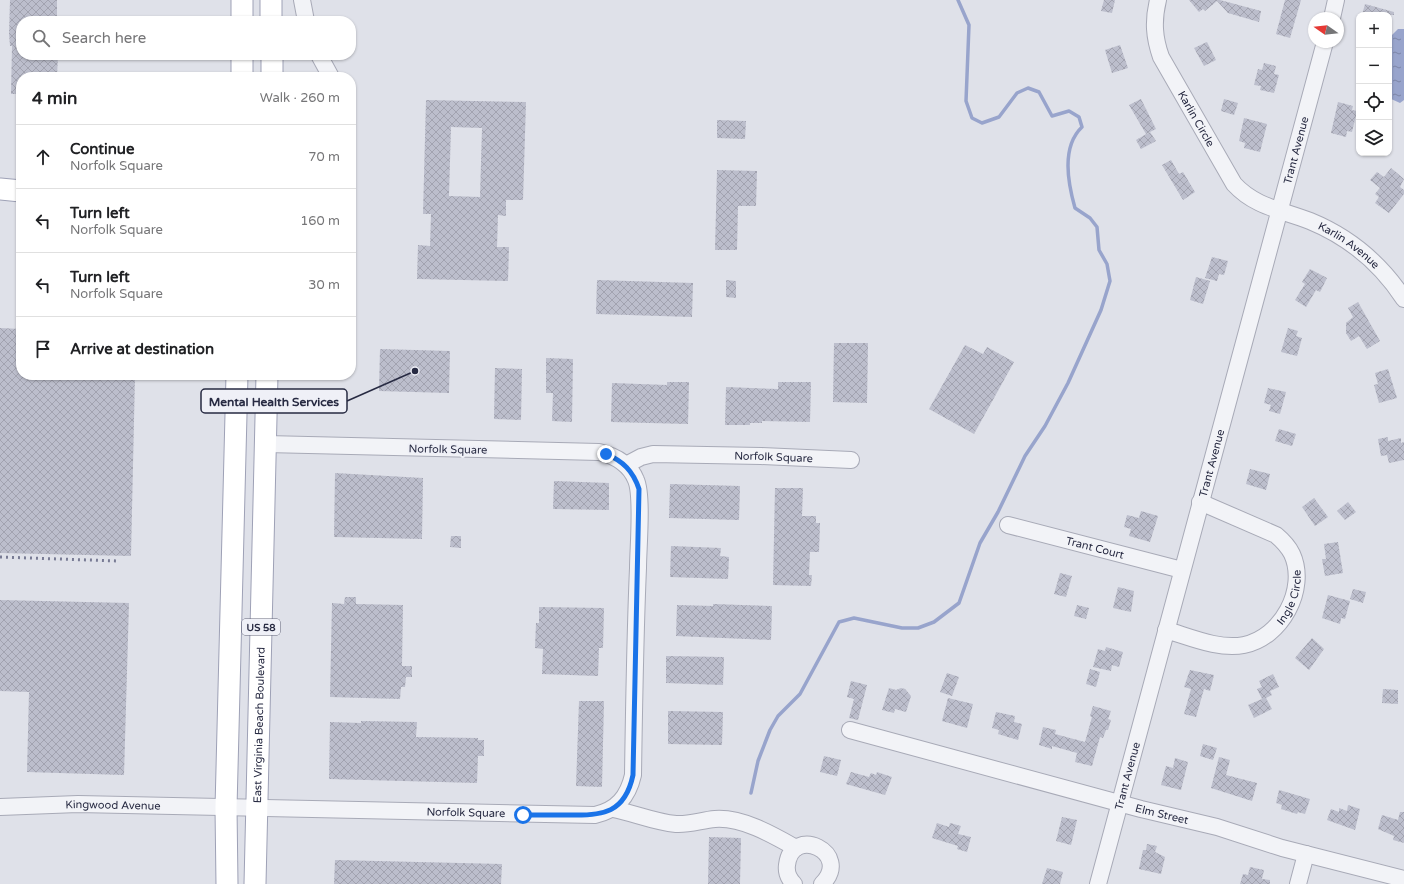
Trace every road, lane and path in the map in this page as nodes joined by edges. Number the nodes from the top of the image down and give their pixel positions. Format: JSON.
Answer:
{"nodes":[{"id":1,"x":242,"y":0,"type":"edge"},
{"id":2,"x":271,"y":0,"type":"edge"},
{"id":3,"x":302,"y":0,"type":"edge"},
{"id":4,"x":1158,"y":0,"type":"edge"},
{"id":5,"x":1336,"y":0,"type":"edge"},
{"id":6,"x":1333,"y":12,"type":"edge"},
{"id":7,"x":242,"y":16,"type":"edge"},
{"id":8,"x":271,"y":16,"type":"edge"},
{"id":9,"x":305,"y":16,"type":"edge"},
{"id":10,"x":1323,"y":48,"type":"edge"},
{"id":11,"x":242,"y":60,"type":"edge"},
{"id":12,"x":272,"y":60,"type":"edge"},
{"id":13,"x":322,"y":60,"type":"edge"},
{"id":14,"x":242,"y":72,"type":"edge"},
{"id":15,"x":272,"y":72,"type":"edge"},
{"id":16,"x":328,"y":72,"type":"edge"},
{"id":17,"x":0,"y":189,"type":"edge"},
{"id":18,"x":16,"y":191,"type":"edge"},
{"id":19,"x":1280,"y":211,"type":"junction"},
{"id":20,"x":1404,"y":299,"type":"edge"},
{"id":21,"x":237,"y":380,"type":"edge"},
{"id":22,"x":267,"y":380,"type":"edge"},
{"id":23,"x":266,"y":444,"type":"junction"},
{"id":24,"x":851,"y":460,"type":"dead end"},
{"id":25,"x":626,"y":465,"type":"junction"},
{"id":26,"x":1200,"y":502,"type":"junction"},
{"id":27,"x":1008,"y":524,"type":"dead end"},
{"id":28,"x":1182,"y":570,"type":"junction"},
{"id":29,"x":1166,"y":630,"type":"junction"},
{"id":30,"x":850,"y":730,"type":"dead end"},
{"id":31,"x":1120,"y":803,"type":"junction"},
{"id":32,"x":0,"y":807,"type":"edge"},
{"id":33,"x":226,"y":808,"type":"junction"},
{"id":34,"x":257,"y":809,"type":"junction"},
{"id":35,"x":612,"y":809,"type":"junction"},
{"id":36,"x":796,"y":848,"type":"junction"},
{"id":37,"x":1306,"y":854,"type":"junction"},
{"id":38,"x":1404,"y":879,"type":"edge"},
{"id":39,"x":227,"y":884,"type":"edge"},
{"id":40,"x":254,"y":884,"type":"edge"},
{"id":41,"x":794,"y":884,"type":"edge"},
{"id":42,"x":822,"y":884,"type":"edge"},
{"id":43,"x":1098,"y":884,"type":"edge"},
{"id":44,"x":1298,"y":884,"type":"edge"}],
"edges":[{"from":1,"to":7,"type":"main road"},
{"from":2,"to":8,"type":"main road"},
{"from":3,"to":9,"type":"street"},
{"from":4,"to":19,"type":"street","name":"Karlin Circle"},
{"from":5,"to":6,"type":"street"},
{"from":10,"to":19,"type":"street","name":"Trant Avenue"},
{"from":11,"to":14,"type":"main road"},
{"from":12,"to":15,"type":"main road"},
{"from":13,"to":16,"type":"street"},
{"from":17,"to":18,"type":"main road"},
{"from":19,"to":20,"type":"street","name":"Karlin Avenue"},
{"from":19,"to":26,"type":"street","name":"Trant Avenue"},
{"from":21,"to":33,"type":"main road","number":"US 58"},
{"from":22,"to":23,"type":"main road","name":"East Virginia Beach Boulevard","number":"US 58"},
{"from":23,"to":25,"type":"street","name":"Norfolk Square"},
{"from":23,"to":34,"type":"main road","name":"East Virginia Beach Boulevard","number":"US 58"},
{"from":24,"to":25,"type":"street","name":"Norfolk Square"},
{"from":25,"to":35,"type":"street","name":"Norfolk Square"},
{"from":26,"to":28,"type":"street","name":"Trant Avenue"},
{"from":26,"to":29,"type":"street","name":"Ingle Circle"},
{"from":27,"to":28,"type":"street","name":"Trant Court"},
{"from":28,"to":29,"type":"street","name":"Trant Avenue"},
{"from":29,"to":31,"type":"street","name":"Trant Avenue"},
{"from":30,"to":31,"type":"street","name":"Elm Street"},
{"from":31,"to":37,"type":"street","name":"Elm Street"},
{"from":31,"to":43,"type":"street","name":"Trant Avenue"},
{"from":32,"to":33,"type":"street","name":"Kingwood Avenue"},
{"from":33,"to":34,"type":"street","name":"Norfolk Square"},
{"from":33,"to":39,"type":"main road","number":"US 58"},
{"from":34,"to":35,"type":"street","name":"Norfolk Square"},
{"from":34,"to":40,"type":"main road","name":"East Virginia Beach Boulevard","number":"US 58"},
{"from":35,"to":36,"type":"street"},
{"from":36,"to":41,"type":"street"},
{"from":36,"to":42,"type":"street"},
{"from":37,"to":38,"type":"street","name":"Elm Street"},
{"from":37,"to":44,"type":"street"}]}
